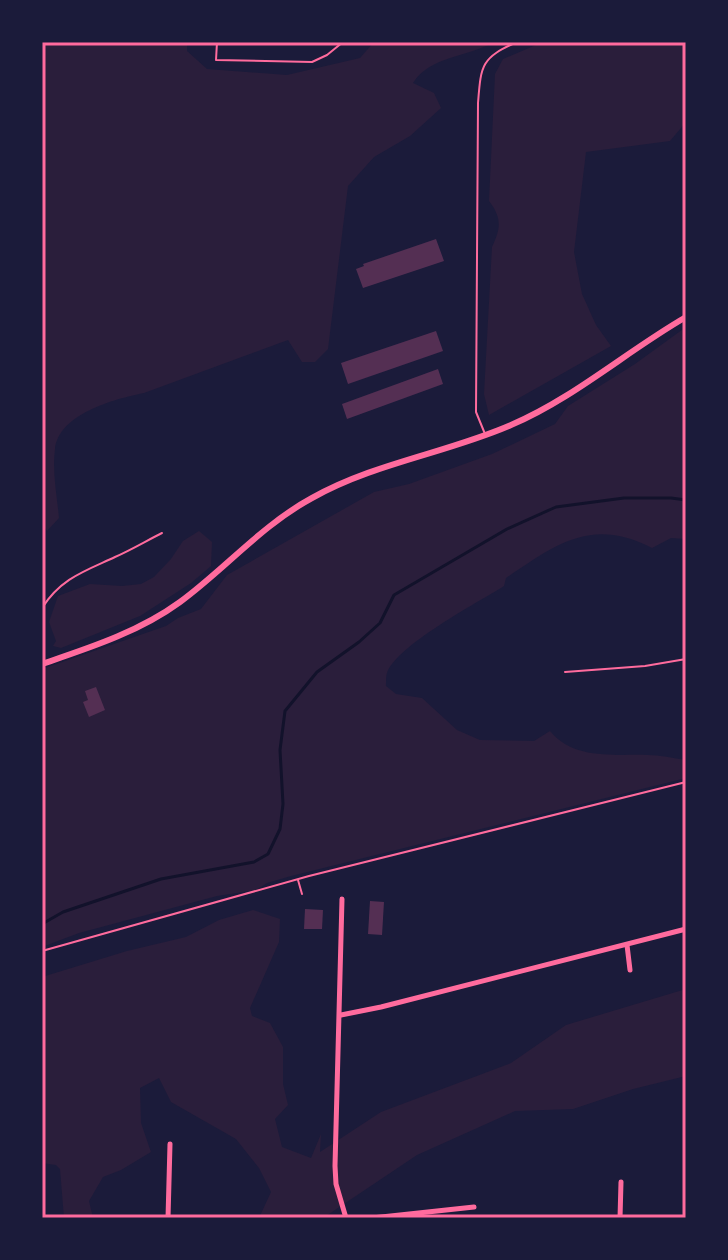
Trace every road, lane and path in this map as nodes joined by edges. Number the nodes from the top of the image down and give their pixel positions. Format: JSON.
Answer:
{"nodes":[{"id":1,"x":217,"y":42,"type":"edge"},
{"id":2,"x":343,"y":42,"type":"edge"},
{"id":3,"x":517,"y":42,"type":"edge"},
{"id":4,"x":686,"y":317,"type":"edge"},
{"id":5,"x":486,"y":435,"type":"junction"},
{"id":6,"x":162,"y":533,"type":"dead end"},
{"id":7,"x":42,"y":608,"type":"edge"},
{"id":8,"x":686,"y":659,"type":"edge"},
{"id":9,"x":42,"y":664,"type":"edge"},
{"id":10,"x":565,"y":672,"type":"dead end"},
{"id":11,"x":686,"y":782,"type":"edge"},
{"id":12,"x":297,"y":879,"type":"junction"},
{"id":13,"x":302,"y":894,"type":"dead end"},
{"id":14,"x":342,"y":899,"type":"dead end"},
{"id":15,"x":686,"y":929,"type":"edge"},
{"id":16,"x":627,"y":945,"type":"junction"},
{"id":17,"x":42,"y":951,"type":"edge"},
{"id":18,"x":630,"y":970,"type":"dead end"},
{"id":19,"x":341,"y":1015,"type":"junction"},
{"id":20,"x":170,"y":1144,"type":"dead end"},
{"id":21,"x":621,"y":1182,"type":"dead end"},
{"id":22,"x":474,"y":1207,"type":"dead end"},
{"id":23,"x":168,"y":1218,"type":"edge"},
{"id":24,"x":346,"y":1218,"type":"edge"},
{"id":25,"x":372,"y":1218,"type":"edge"},
{"id":26,"x":620,"y":1218,"type":"edge"}],
"edges":[{"from":1,"to":2,"type":"lane"},
{"from":3,"to":5,"type":"lane"},
{"from":4,"to":5,"type":"street"},
{"from":5,"to":9,"type":"street"},
{"from":6,"to":7,"type":"lane"},
{"from":8,"to":10,"type":"lane"},
{"from":11,"to":12,"type":"path"},
{"from":12,"to":13,"type":"path"},
{"from":12,"to":17,"type":"path"},
{"from":14,"to":19,"type":"street"},
{"from":15,"to":16,"type":"street"},
{"from":16,"to":18,"type":"street"},
{"from":16,"to":19,"type":"street"},
{"from":19,"to":24,"type":"street"},
{"from":20,"to":23,"type":"street"},
{"from":21,"to":26,"type":"street"},
{"from":22,"to":25,"type":"street"}]}
